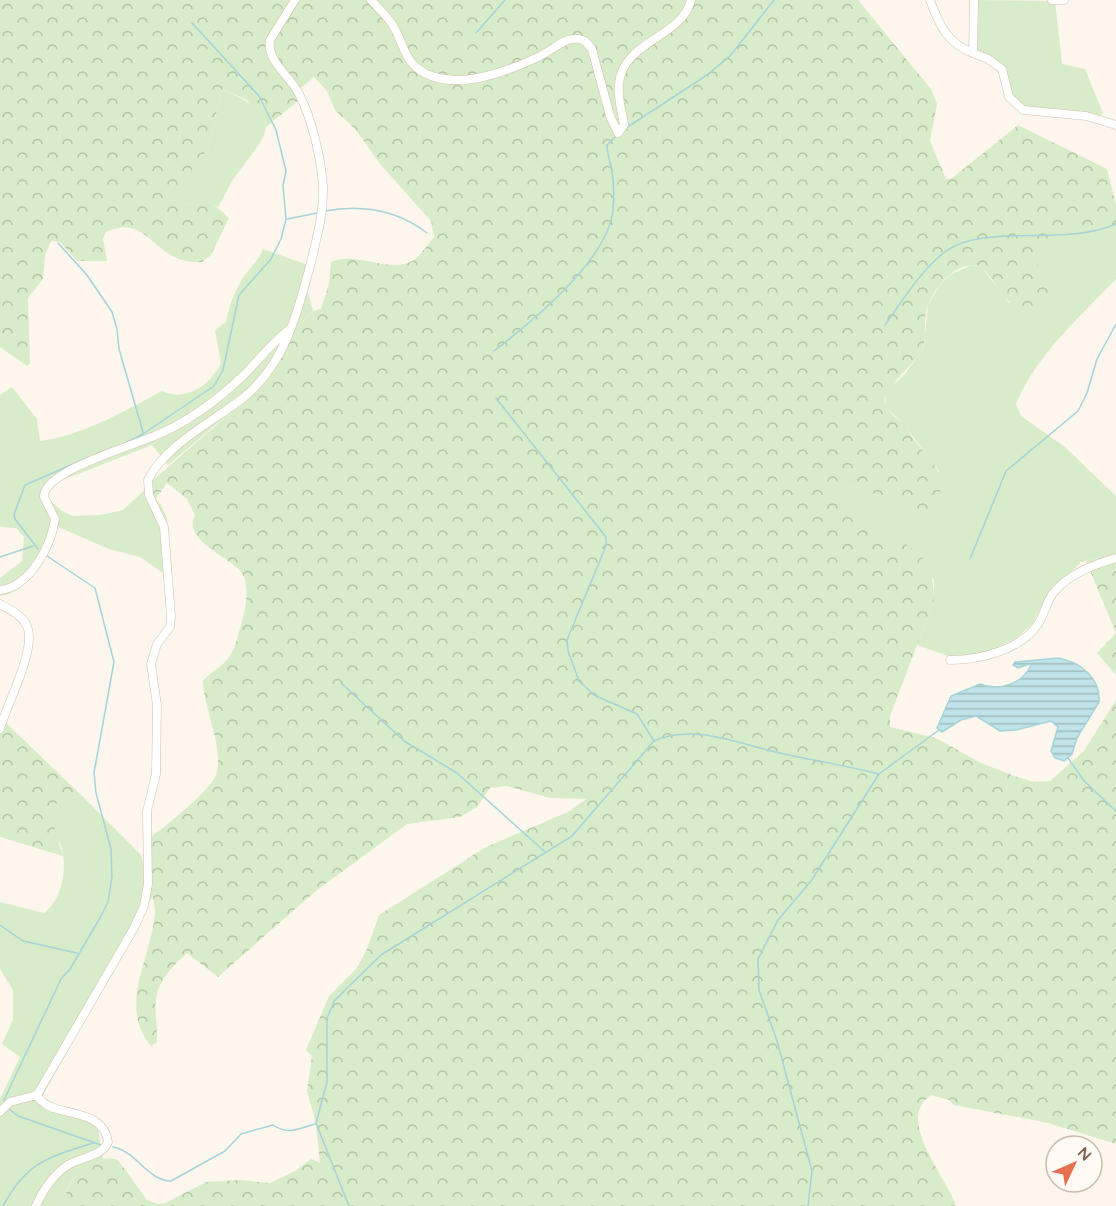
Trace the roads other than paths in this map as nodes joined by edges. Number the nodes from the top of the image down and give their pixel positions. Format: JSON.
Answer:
{"nodes":[{"id":1,"x":295,"y":0,"type":"edge"},
{"id":2,"x":371,"y":0,"type":"edge"},
{"id":3,"x":691,"y":0,"type":"edge"},
{"id":4,"x":930,"y":0,"type":"edge"},
{"id":5,"x":974,"y":0,"type":"edge"},
{"id":6,"x":1052,"y":0,"type":"edge"},
{"id":7,"x":1064,"y":0,"type":"edge"},
{"id":8,"x":973,"y":53,"type":"junction"},
{"id":9,"x":1116,"y":125,"type":"edge"},
{"id":10,"x":293,"y":327,"type":"junction"},
{"id":11,"x":1116,"y":558,"type":"edge"},
{"id":12,"x":0,"y":590,"type":"edge"},
{"id":13,"x":0,"y":604,"type":"edge"},
{"id":14,"x":950,"y":660,"type":"dead end"},
{"id":15,"x":0,"y":729,"type":"edge"},
{"id":16,"x":37,"y":1095,"type":"junction"},
{"id":17,"x":0,"y":1112,"type":"edge"},
{"id":18,"x":36,"y":1206,"type":"edge"}],
"edges":[{"from":1,"to":10,"type":"street"},
{"from":2,"to":3,"type":"street"},
{"from":4,"to":8,"type":"street"},
{"from":5,"to":8,"type":"street"},
{"from":6,"to":7,"type":"street"},
{"from":8,"to":9,"type":"street"},
{"from":10,"to":12,"type":"street"},
{"from":10,"to":16,"type":"street"},
{"from":11,"to":14,"type":"street"},
{"from":13,"to":15,"type":"street"},
{"from":16,"to":17,"type":"street"},
{"from":16,"to":18,"type":"street"}]}
